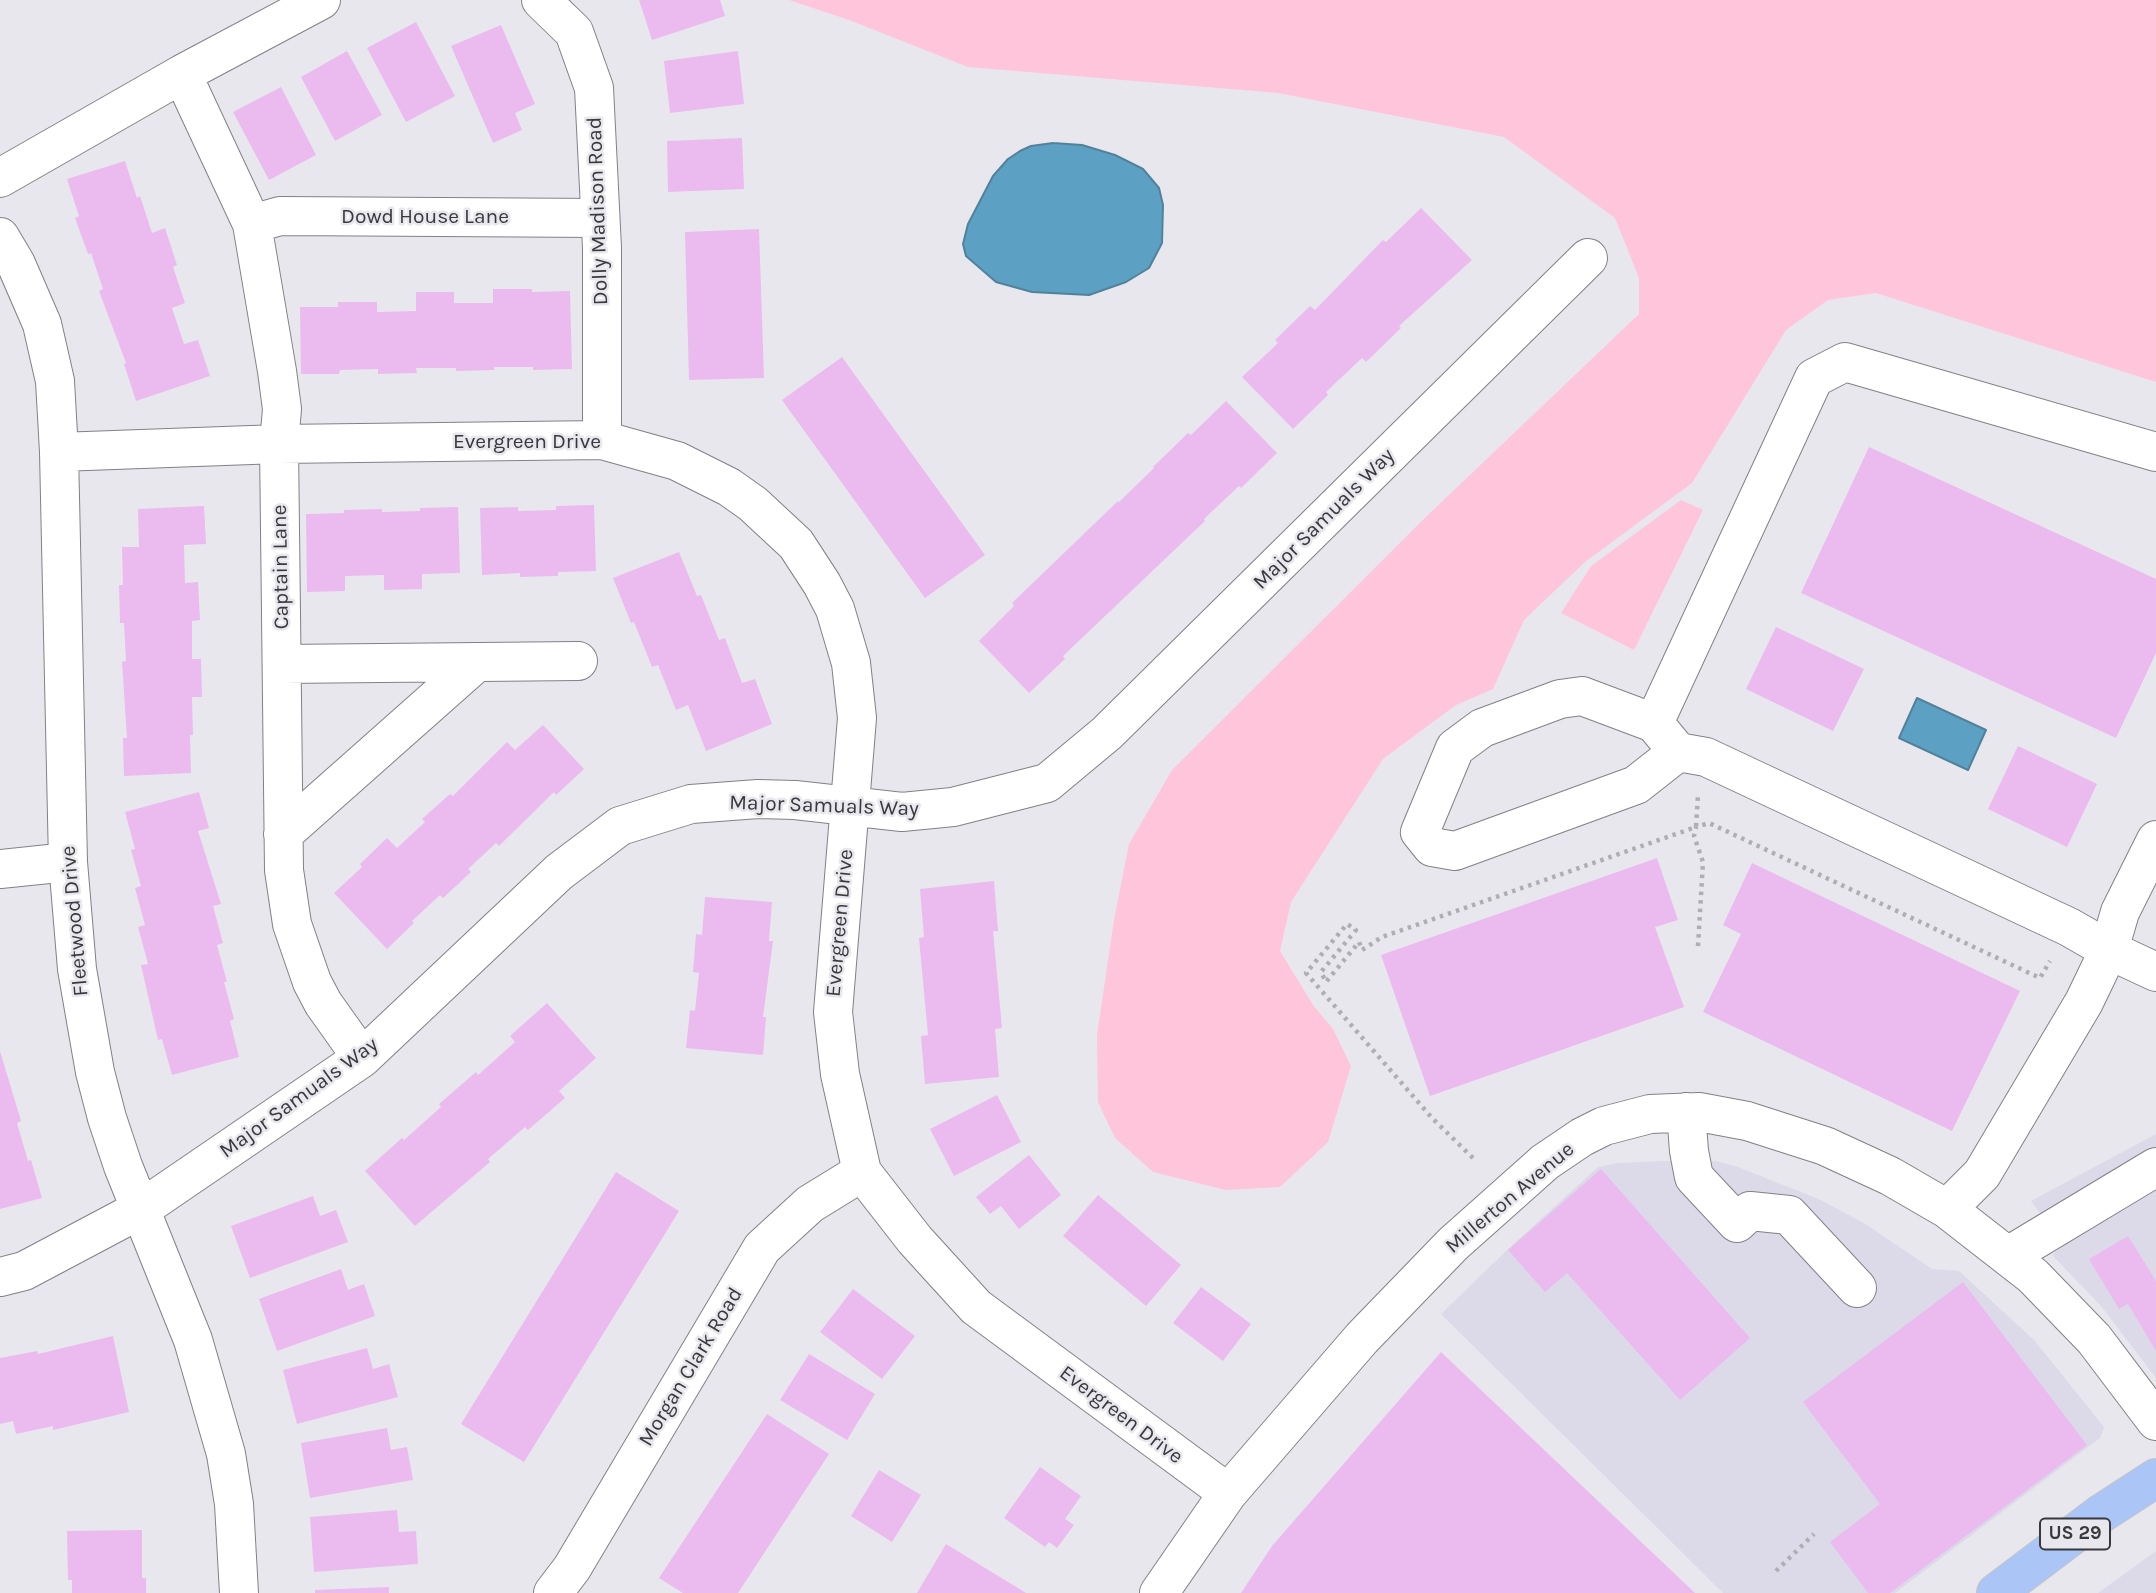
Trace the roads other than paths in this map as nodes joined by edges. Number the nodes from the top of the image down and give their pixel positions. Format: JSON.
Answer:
{"nodes":[{"id":1,"x":321,"y":0,"type":"edge"},
{"id":2,"x":541,"y":0,"type":"edge"},
{"id":3,"x":182,"y":74,"type":"junction"},
{"id":4,"x":0,"y":178,"type":"edge"},
{"id":5,"x":600,"y":218,"type":"junction"},
{"id":6,"x":252,"y":224,"type":"junction"},
{"id":7,"x":0,"y":237,"type":"edge"},
{"id":8,"x":1588,"y":258,"type":"dead end"},
{"id":9,"x":602,"y":440,"type":"junction"},
{"id":10,"x":279,"y":444,"type":"junction"},
{"id":11,"x":59,"y":452,"type":"junction"},
{"id":12,"x":2156,"y":452,"type":"edge"},
{"id":13,"x":578,"y":661,"type":"dead end"},
{"id":14,"x":477,"y":662,"type":"junction"},
{"id":15,"x":282,"y":664,"type":"junction"},
{"id":16,"x":1654,"y":723,"type":"junction"},
{"id":17,"x":1678,"y":752,"type":"junction"},
{"id":18,"x":849,"y":806,"type":"junction"},
{"id":19,"x":283,"y":834,"type":"junction"},
{"id":20,"x":2156,"y":840,"type":"edge"},
{"id":21,"x":68,"y":862,"type":"junction"},
{"id":22,"x":0,"y":869,"type":"edge"},
{"id":23,"x":2109,"y":950,"type":"junction"},
{"id":24,"x":2156,"y":972,"type":"edge"},
{"id":25,"x":362,"y":1058,"type":"junction"},
{"id":26,"x":1686,"y":1112,"type":"junction"},
{"id":27,"x":2156,"y":1167,"type":"edge"},
{"id":28,"x":862,"y":1172,"type":"junction"},
{"id":29,"x":141,"y":1209,"type":"junction"},
{"id":30,"x":1947,"y":1209,"type":"junction"},
{"id":31,"x":2008,"y":1256,"type":"junction"},
{"id":32,"x":0,"y":1277,"type":"edge"},
{"id":33,"x":1857,"y":1288,"type":"dead end"},
{"id":34,"x":2156,"y":1421,"type":"edge"},
{"id":35,"x":2156,"y":1478,"type":"edge"},
{"id":36,"x":1227,"y":1493,"type":"junction"},
{"id":37,"x":239,"y":1593,"type":"edge"},
{"id":38,"x":553,"y":1593,"type":"edge"},
{"id":39,"x":1159,"y":1593,"type":"edge"},
{"id":40,"x":1996,"y":1593,"type":"edge"}],
"edges":[{"from":1,"to":3,"type":"street"},
{"from":2,"to":5,"type":"street","name":"Dolly Madison Road"},
{"from":3,"to":4,"type":"street"},
{"from":3,"to":6,"type":"street","name":"Captain Lane"},
{"from":5,"to":6,"type":"street","name":"Dowd House Lane"},
{"from":5,"to":9,"type":"street","name":"Dolly Madison Road"},
{"from":6,"to":10,"type":"street","name":"Captain Lane"},
{"from":7,"to":11,"type":"street","name":"Fleetwood Drive"},
{"from":8,"to":18,"type":"street","name":"Major Samuals Way"},
{"from":9,"to":10,"type":"street","name":"Evergreen Drive"},
{"from":9,"to":18,"type":"street","name":"Evergreen Drive"},
{"from":10,"to":11,"type":"street","name":"Evergreen Drive"},
{"from":10,"to":15,"type":"street","name":"Captain Lane"},
{"from":11,"to":21,"type":"street","name":"Fleetwood Drive"},
{"from":12,"to":16,"type":"street"},
{"from":13,"to":14,"type":"street"},
{"from":14,"to":15,"type":"street"},
{"from":14,"to":19,"type":"street"},
{"from":15,"to":19,"type":"street","name":"Captain Lane"},
{"from":16,"to":17,"type":"street"},
{"from":16,"to":17,"type":"street"},
{"from":17,"to":23,"type":"street"},
{"from":18,"to":25,"type":"street","name":"Major Samuals Way"},
{"from":18,"to":28,"type":"street","name":"Evergreen Drive"},
{"from":19,"to":25,"type":"street","name":"Captain Lane"},
{"from":20,"to":23,"type":"street"},
{"from":21,"to":22,"type":"street"},
{"from":21,"to":29,"type":"street","name":"Fleetwood Drive"},
{"from":23,"to":24,"type":"street"},
{"from":23,"to":30,"type":"street"},
{"from":25,"to":29,"type":"street","name":"Major Samuals Way"},
{"from":26,"to":30,"type":"street","name":"Millerton Avenue"},
{"from":26,"to":33,"type":"street"},
{"from":26,"to":36,"type":"street","name":"Millerton Avenue"},
{"from":27,"to":31,"type":"street"},
{"from":28,"to":36,"type":"street","name":"Evergreen Drive"},
{"from":28,"to":38,"type":"street","name":"Morgan Clark Road"},
{"from":29,"to":32,"type":"street","name":"Major Samuals Way"},
{"from":29,"to":37,"type":"street","name":"Fleetwood Drive"},
{"from":30,"to":31,"type":"street","name":"Millerton Avenue"},
{"from":31,"to":34,"type":"street","name":"Millerton Avenue"},
{"from":35,"to":40,"type":"main road","number":"US 29"},
{"from":36,"to":39,"type":"street","name":"Millerton Avenue"}]}
